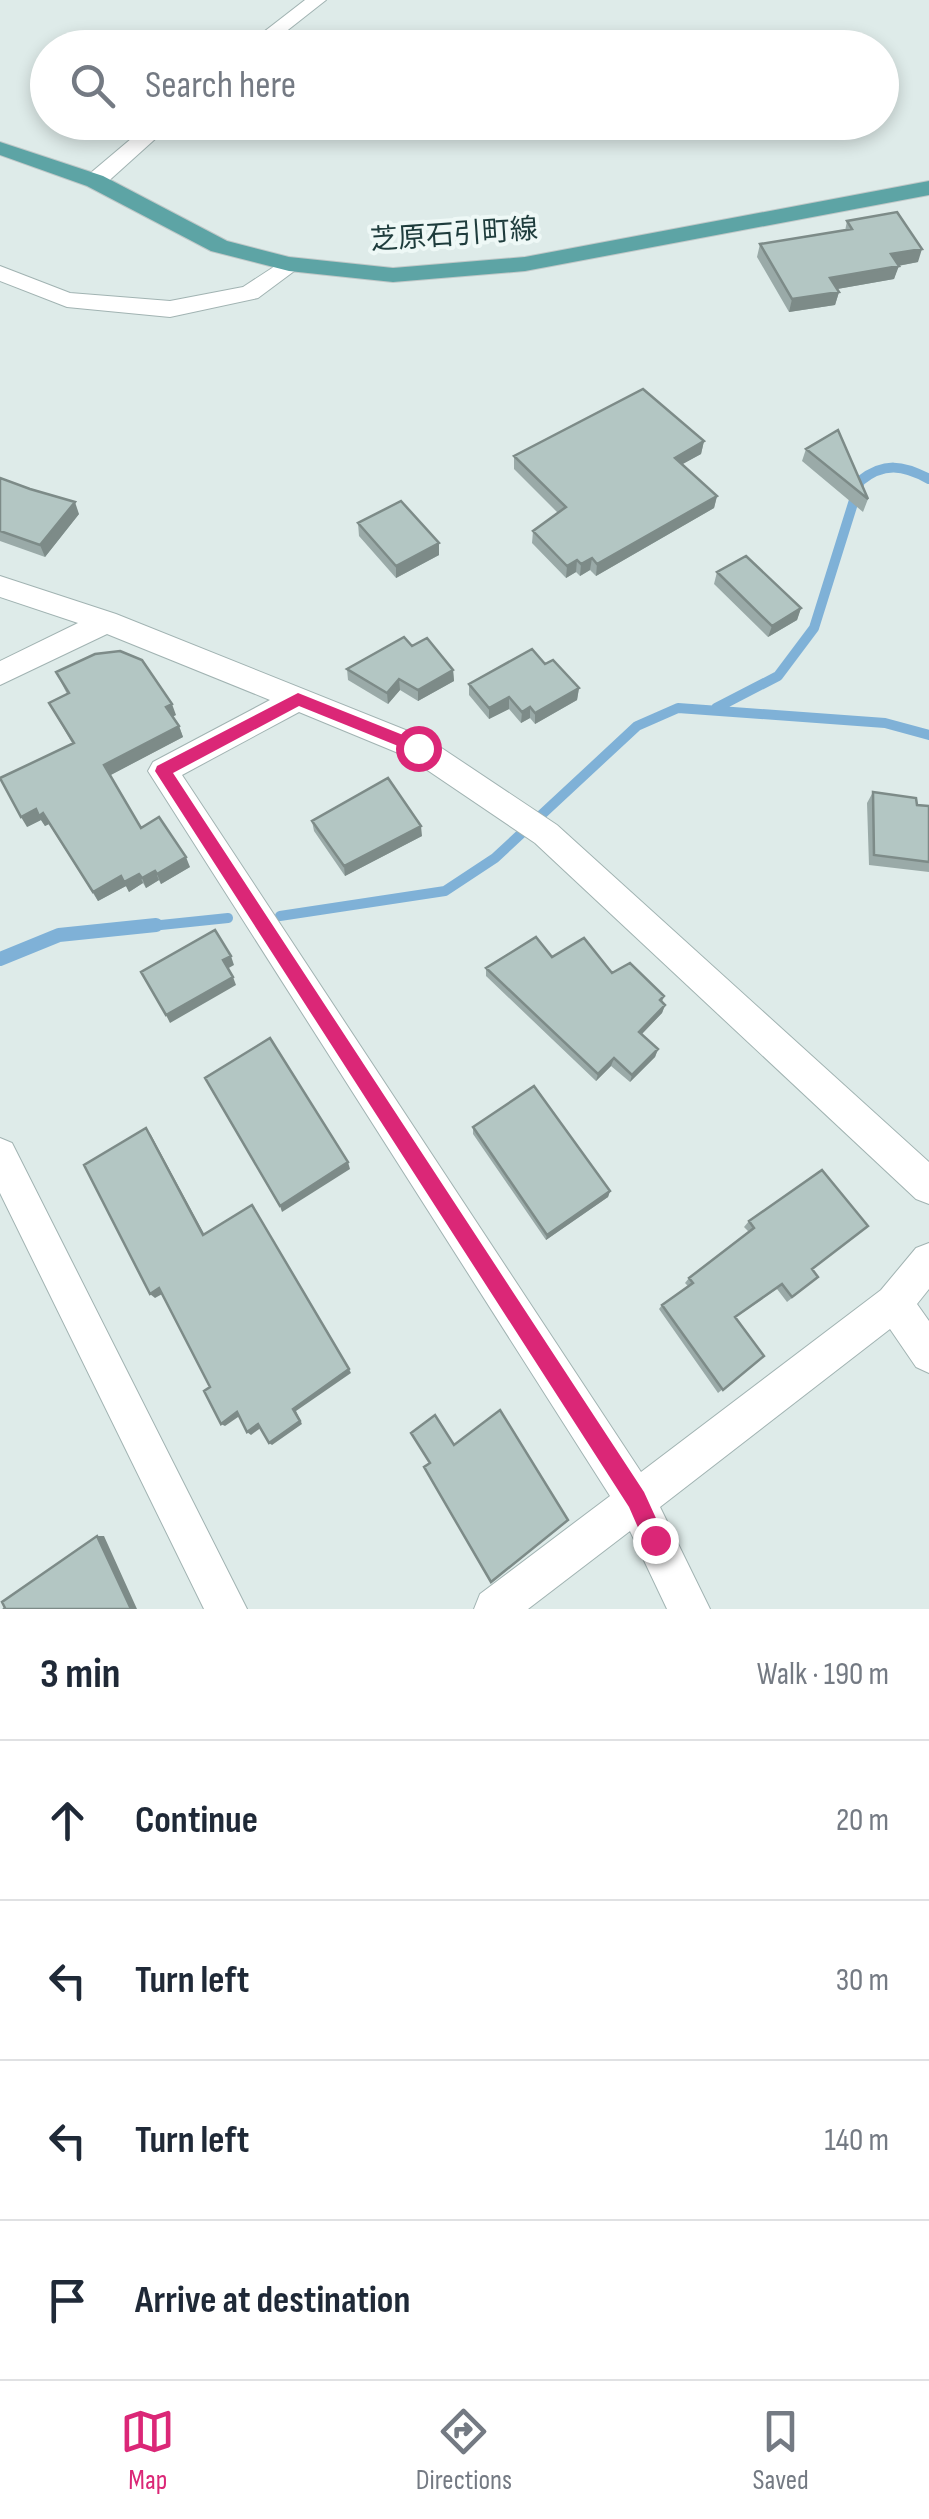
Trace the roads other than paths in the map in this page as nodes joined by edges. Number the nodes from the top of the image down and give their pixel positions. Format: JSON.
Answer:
{"nodes":[{"id":1,"x":317,"y":0,"type":"edge"},
{"id":2,"x":276,"y":30,"type":"edge"},
{"id":3,"x":143,"y":140,"type":"edge"},
{"id":4,"x":0,"y":148,"type":"edge"},
{"id":5,"x":96,"y":181,"type":"junction"},
{"id":6,"x":929,"y":188,"type":"edge"},
{"id":7,"x":289,"y":264,"type":"junction"},
{"id":8,"x":0,"y":272,"type":"edge"},
{"id":9,"x":0,"y":586,"type":"edge"},
{"id":10,"x":106,"y":622,"type":"junction"},
{"id":11,"x":0,"y":674,"type":"edge"},
{"id":12,"x":298,"y":700,"type":"junction"},
{"id":13,"x":0,"y":1156,"type":"edge"},
{"id":14,"x":929,"y":1186,"type":"edge"},
{"id":15,"x":929,"y":1261,"type":"edge"},
{"id":16,"x":894,"y":1303,"type":"junction"},
{"id":17,"x":929,"y":1354,"type":"edge"},
{"id":18,"x":636,"y":1500,"type":"junction"},
{"id":19,"x":226,"y":1609,"type":"edge"},
{"id":20,"x":495,"y":1609,"type":"edge"},
{"id":21,"x":689,"y":1609,"type":"edge"}],
"edges":[{"from":1,"to":2,"type":"street"},
{"from":3,"to":5,"type":"street"},
{"from":4,"to":5,"type":"main road","name":"芝原石引町線"},
{"from":5,"to":7,"type":"main road","name":"芝原石引町線"},
{"from":6,"to":7,"type":"main road","name":"芝原石引町線"},
{"from":7,"to":8,"type":"street"},
{"from":9,"to":10,"type":"street"},
{"from":10,"to":11,"type":"street"},
{"from":10,"to":12,"type":"street"},
{"from":12,"to":14,"type":"street"},
{"from":12,"to":18,"type":"street"},
{"from":13,"to":19,"type":"street"},
{"from":15,"to":16,"type":"street"},
{"from":16,"to":17,"type":"street"},
{"from":16,"to":18,"type":"street"},
{"from":18,"to":20,"type":"street"},
{"from":18,"to":21,"type":"street"}]}
